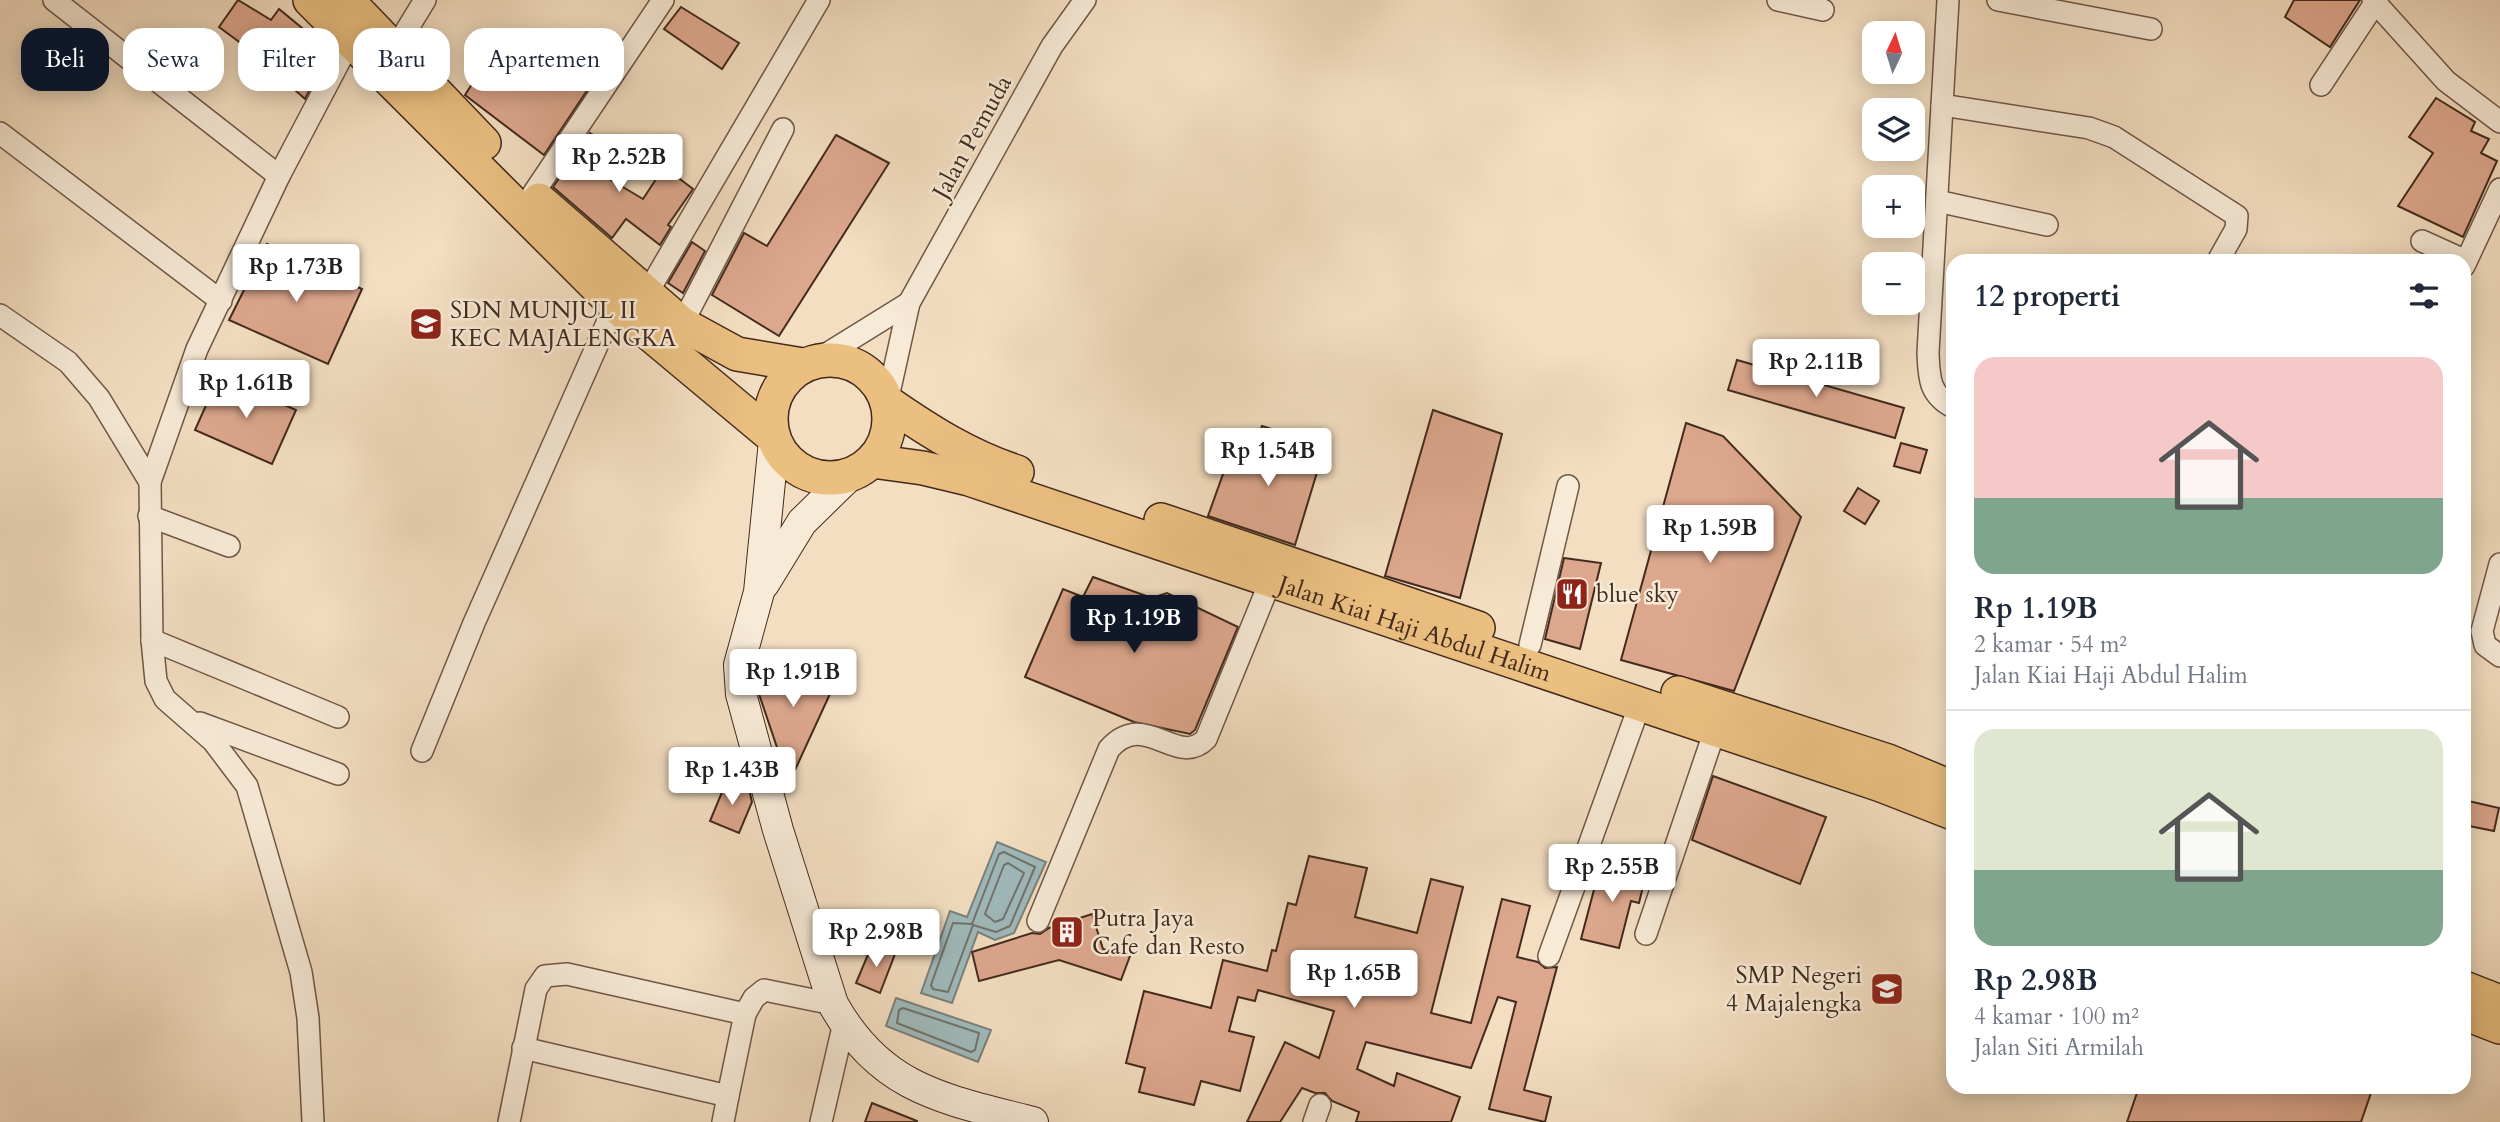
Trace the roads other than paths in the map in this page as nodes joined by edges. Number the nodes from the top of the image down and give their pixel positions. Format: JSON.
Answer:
{"nodes":[{"id":1,"x":54,"y":0,"type":"edge"},
{"id":2,"x":310,"y":0,"type":"edge"},
{"id":3,"x":347,"y":0,"type":"edge"},
{"id":4,"x":425,"y":0,"type":"edge"},
{"id":5,"x":663,"y":0,"type":"edge"},
{"id":6,"x":818,"y":0,"type":"edge"},
{"id":7,"x":1085,"y":0,"type":"edge"},
{"id":8,"x":1778,"y":0,"type":"edge"},
{"id":9,"x":1948,"y":0,"type":"edge"},
{"id":10,"x":1998,"y":0,"type":"edge"},
{"id":11,"x":2374,"y":1,"type":"edge"},
{"id":12,"x":1823,"y":10,"type":"dead end"},
{"id":13,"x":374,"y":28,"type":"edge"},
{"id":14,"x":408,"y":28,"type":"edge"},
{"id":15,"x":2151,"y":29,"type":"dead end"},
{"id":16,"x":350,"y":41,"type":"junction"},
{"id":17,"x":2321,"y":85,"type":"dead end"},
{"id":18,"x":435,"y":91,"type":"edge"},
{"id":19,"x":1942,"y":105,"type":"junction"},
{"id":20,"x":2500,"y":122,"type":"edge"},
{"id":21,"x":783,"y":129,"type":"dead end"},
{"id":22,"x":0,"y":133,"type":"edge"},
{"id":23,"x":279,"y":176,"type":"junction"},
{"id":24,"x":2500,"y":189,"type":"edge"},
{"id":25,"x":533,"y":194,"type":"junction"},
{"id":26,"x":1937,"y":201,"type":"junction"},
{"id":27,"x":2047,"y":225,"type":"dead end"},
{"id":28,"x":2422,"y":241,"type":"dead end"},
{"id":29,"x":2222,"y":254,"type":"edge"},
{"id":30,"x":2446,"y":254,"type":"edge"},
{"id":31,"x":2470,"y":254,"type":"edge"},
{"id":32,"x":646,"y":295,"type":"junction"},
{"id":33,"x":221,"y":301,"type":"junction"},
{"id":34,"x":909,"y":303,"type":"junction"},
{"id":35,"x":615,"y":305,"type":"junction"},
{"id":36,"x":0,"y":315,"type":"edge"},
{"id":37,"x":682,"y":324,"type":"junction"},
{"id":38,"x":810,"y":363,"type":"junction"},
{"id":39,"x":887,"y":401,"type":"junction"},
{"id":40,"x":1946,"y":404,"type":"edge"},
{"id":41,"x":773,"y":439,"type":"junction"},
{"id":42,"x":861,"y":468,"type":"junction"},
{"id":43,"x":150,"y":482,"type":"junction"},
{"id":44,"x":1568,"y":486,"type":"dead end"},
{"id":45,"x":149,"y":516,"type":"junction"},
{"id":46,"x":229,"y":546,"type":"dead end"},
{"id":47,"x":2500,"y":564,"type":"edge"},
{"id":48,"x":1270,"y":582,"type":"junction"},
{"id":49,"x":759,"y":592,"type":"junction"},
{"id":50,"x":152,"y":640,"type":"junction"},
{"id":51,"x":1530,"y":645,"type":"junction"},
{"id":52,"x":2500,"y":656,"type":"edge"},
{"id":53,"x":1640,"y":704,"type":"junction"},
{"id":54,"x":338,"y":717,"type":"dead end"},
{"id":55,"x":185,"y":718,"type":"junction"},
{"id":56,"x":1715,"y":730,"type":"junction"},
{"id":57,"x":422,"y":751,"type":"dead end"},
{"id":58,"x":338,"y":774,"type":"dead end"},
{"id":59,"x":1946,"y":785,"type":"edge"},
{"id":60,"x":1946,"y":810,"type":"edge"},
{"id":61,"x":1038,"y":921,"type":"dead end"},
{"id":62,"x":1646,"y":934,"type":"dead end"},
{"id":63,"x":1549,"y":956,"type":"dead end"},
{"id":64,"x":2471,"y":995,"type":"edge"},
{"id":65,"x":838,"y":1013,"type":"junction"},
{"id":66,"x":2490,"y":1013,"type":"edge"},
{"id":67,"x":745,"y":1014,"type":"junction"},
{"id":68,"x":523,"y":1048,"type":"junction"},
{"id":69,"x":727,"y":1096,"type":"junction"},
{"id":70,"x":313,"y":1122,"type":"edge"},
{"id":71,"x":509,"y":1122,"type":"edge"},
{"id":72,"x":723,"y":1122,"type":"edge"},
{"id":73,"x":821,"y":1122,"type":"edge"},
{"id":74,"x":1033,"y":1122,"type":"edge"}],
"edges":[{"from":1,"to":23,"type":"street"},
{"from":2,"to":16,"type":"main road"},
{"from":3,"to":13,"type":"main road"},
{"from":4,"to":14,"type":"street"},
{"from":5,"to":25,"type":"street"},
{"from":6,"to":32,"type":"street"},
{"from":7,"to":34,"type":"street","name":"Jalan Pemuda"},
{"from":8,"to":12,"type":"street"},
{"from":9,"to":19,"type":"street"},
{"from":10,"to":15,"type":"street"},
{"from":11,"to":17,"type":"street"},
{"from":11,"to":20,"type":"street"},
{"from":16,"to":23,"type":"street"},
{"from":16,"to":35,"type":"main road"},
{"from":18,"to":25,"type":"main road"},
{"from":19,"to":26,"type":"street"},
{"from":19,"to":29,"type":"street"},
{"from":21,"to":37,"type":"street"},
{"from":22,"to":33,"type":"street"},
{"from":23,"to":33,"type":"street"},
{"from":24,"to":31,"type":"street"},
{"from":25,"to":32,"type":"main road"},
{"from":26,"to":27,"type":"street"},
{"from":26,"to":40,"type":"street"},
{"from":28,"to":30,"type":"street"},
{"from":32,"to":37,"type":"main road"},
{"from":33,"to":43,"type":"street"},
{"from":34,"to":38,"type":"street"},
{"from":34,"to":39,"type":"street"},
{"from":35,"to":41,"type":"main road"},
{"from":35,"to":57,"type":"street"},
{"from":36,"to":43,"type":"street"},
{"from":37,"to":38,"type":"main road"},
{"from":38,"to":39,"type":"main road"},
{"from":38,"to":41,"type":"main road"},
{"from":39,"to":42,"type":"main road"},
{"from":39,"to":51,"type":"main road","name":"Jalan Kiai Haji Abdul Halim"},
{"from":41,"to":42,"type":"main road"},
{"from":41,"to":49,"type":"main road"},
{"from":42,"to":48,"type":"main road","name":"Jalan Kiai Haji Abdul Halim"},
{"from":42,"to":49,"type":"main road"},
{"from":43,"to":45,"type":"street"},
{"from":44,"to":51,"type":"street"},
{"from":45,"to":46,"type":"street"},
{"from":45,"to":50,"type":"street"},
{"from":47,"to":52,"type":"street"},
{"from":48,"to":53,"type":"main road","name":"Jalan Kiai Haji Abdul Halim"},
{"from":48,"to":61,"type":"street"},
{"from":49,"to":65,"type":"main road"},
{"from":50,"to":54,"type":"street"},
{"from":50,"to":55,"type":"street"},
{"from":51,"to":59,"type":"main road","name":"Jalan Kiai Haji Abdul Halim"},
{"from":53,"to":56,"type":"main road","name":"Jalan Kiai Haji Abdul Halim"},
{"from":53,"to":63,"type":"street"},
{"from":55,"to":58,"type":"street"},
{"from":55,"to":70,"type":"street"},
{"from":56,"to":60,"type":"main road","name":"Jalan Kiai Haji Abdul Halim"},
{"from":56,"to":62,"type":"street"},
{"from":64,"to":66,"type":"main road"},
{"from":65,"to":67,"type":"street"},
{"from":65,"to":73,"type":"street"},
{"from":65,"to":74,"type":"main road"},
{"from":67,"to":68,"type":"street"},
{"from":67,"to":69,"type":"street"},
{"from":68,"to":69,"type":"street"},
{"from":68,"to":71,"type":"street"},
{"from":69,"to":72,"type":"street"}]}
